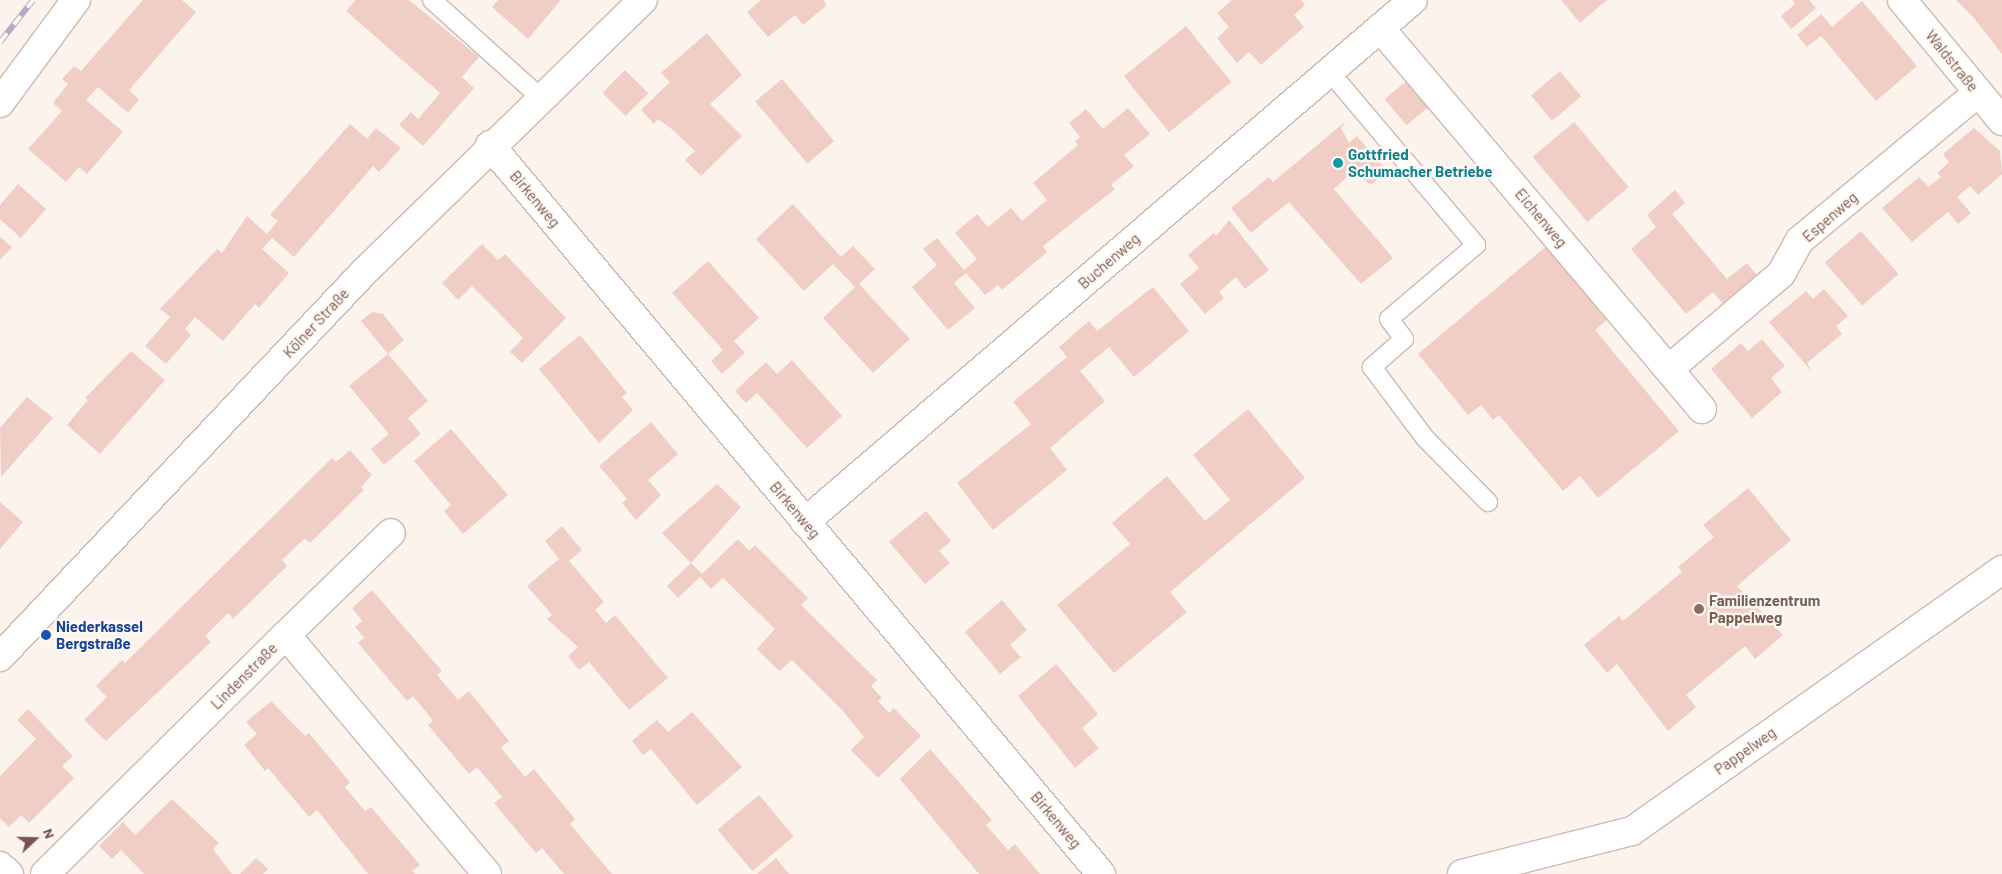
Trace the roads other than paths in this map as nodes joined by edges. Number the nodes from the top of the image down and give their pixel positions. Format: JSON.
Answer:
{"nodes":[{"id":1,"x":76,"y":0,"type":"edge"},
{"id":2,"x":432,"y":0,"type":"edge"},
{"id":3,"x":644,"y":0,"type":"edge"},
{"id":4,"x":1413,"y":0,"type":"edge"},
{"id":5,"x":1902,"y":0,"type":"edge"},
{"id":6,"x":1380,"y":28,"type":"junction"},
{"id":7,"x":1329,"y":71,"type":"junction"},
{"id":8,"x":1978,"y":93,"type":"junction"},
{"id":9,"x":541,"y":98,"type":"junction"},
{"id":10,"x":0,"y":103,"type":"edge"},
{"id":11,"x":2002,"y":121,"type":"edge"},
{"id":12,"x":490,"y":145,"type":"junction"},
{"id":13,"x":1669,"y":369,"type":"junction"},
{"id":14,"x":1702,"y":409,"type":"dead end"},
{"id":15,"x":1488,"y":502,"type":"dead end"},
{"id":16,"x":805,"y":522,"type":"junction"},
{"id":17,"x":391,"y":533,"type":"dead end"},
{"id":18,"x":2002,"y":570,"type":"edge"},
{"id":19,"x":286,"y":635,"type":"junction"},
{"id":20,"x":0,"y":657,"type":"edge"},
{"id":21,"x":0,"y":866,"type":"edge"},
{"id":22,"x":9,"y":874,"type":"edge"},
{"id":23,"x":44,"y":874,"type":"edge"},
{"id":24,"x":487,"y":874,"type":"edge"},
{"id":25,"x":1101,"y":874,"type":"edge"},
{"id":26,"x":1462,"y":874,"type":"edge"}],
"edges":[{"from":1,"to":10,"type":"street"},
{"from":2,"to":9,"type":"lane"},
{"from":3,"to":9,"type":"street","name":"Kölner Straße"},
{"from":4,"to":6,"type":"street","name":"Buchenweg"},
{"from":5,"to":8,"type":"street","name":"Waldstraße"},
{"from":6,"to":7,"type":"street","name":"Buchenweg"},
{"from":6,"to":13,"type":"street","name":"Eichenweg"},
{"from":7,"to":15,"type":"lane"},
{"from":7,"to":16,"type":"street","name":"Buchenweg"},
{"from":8,"to":11,"type":"street","name":"Waldstraße"},
{"from":8,"to":13,"type":"street","name":"Espenweg"},
{"from":9,"to":12,"type":"street","name":"Kölner Straße"},
{"from":12,"to":16,"type":"street","name":"Birkenweg"},
{"from":12,"to":20,"type":"street","name":"Kölner Straße"},
{"from":13,"to":14,"type":"street","name":"Eichenweg"},
{"from":16,"to":25,"type":"street","name":"Birkenweg"},
{"from":17,"to":19,"type":"street"},
{"from":18,"to":26,"type":"street","name":"Pappelweg"},
{"from":19,"to":23,"type":"street","name":"Lindenstraße"},
{"from":19,"to":24,"type":"street","name":"Lindenstraße"},
{"from":21,"to":22,"type":"street"}]}
